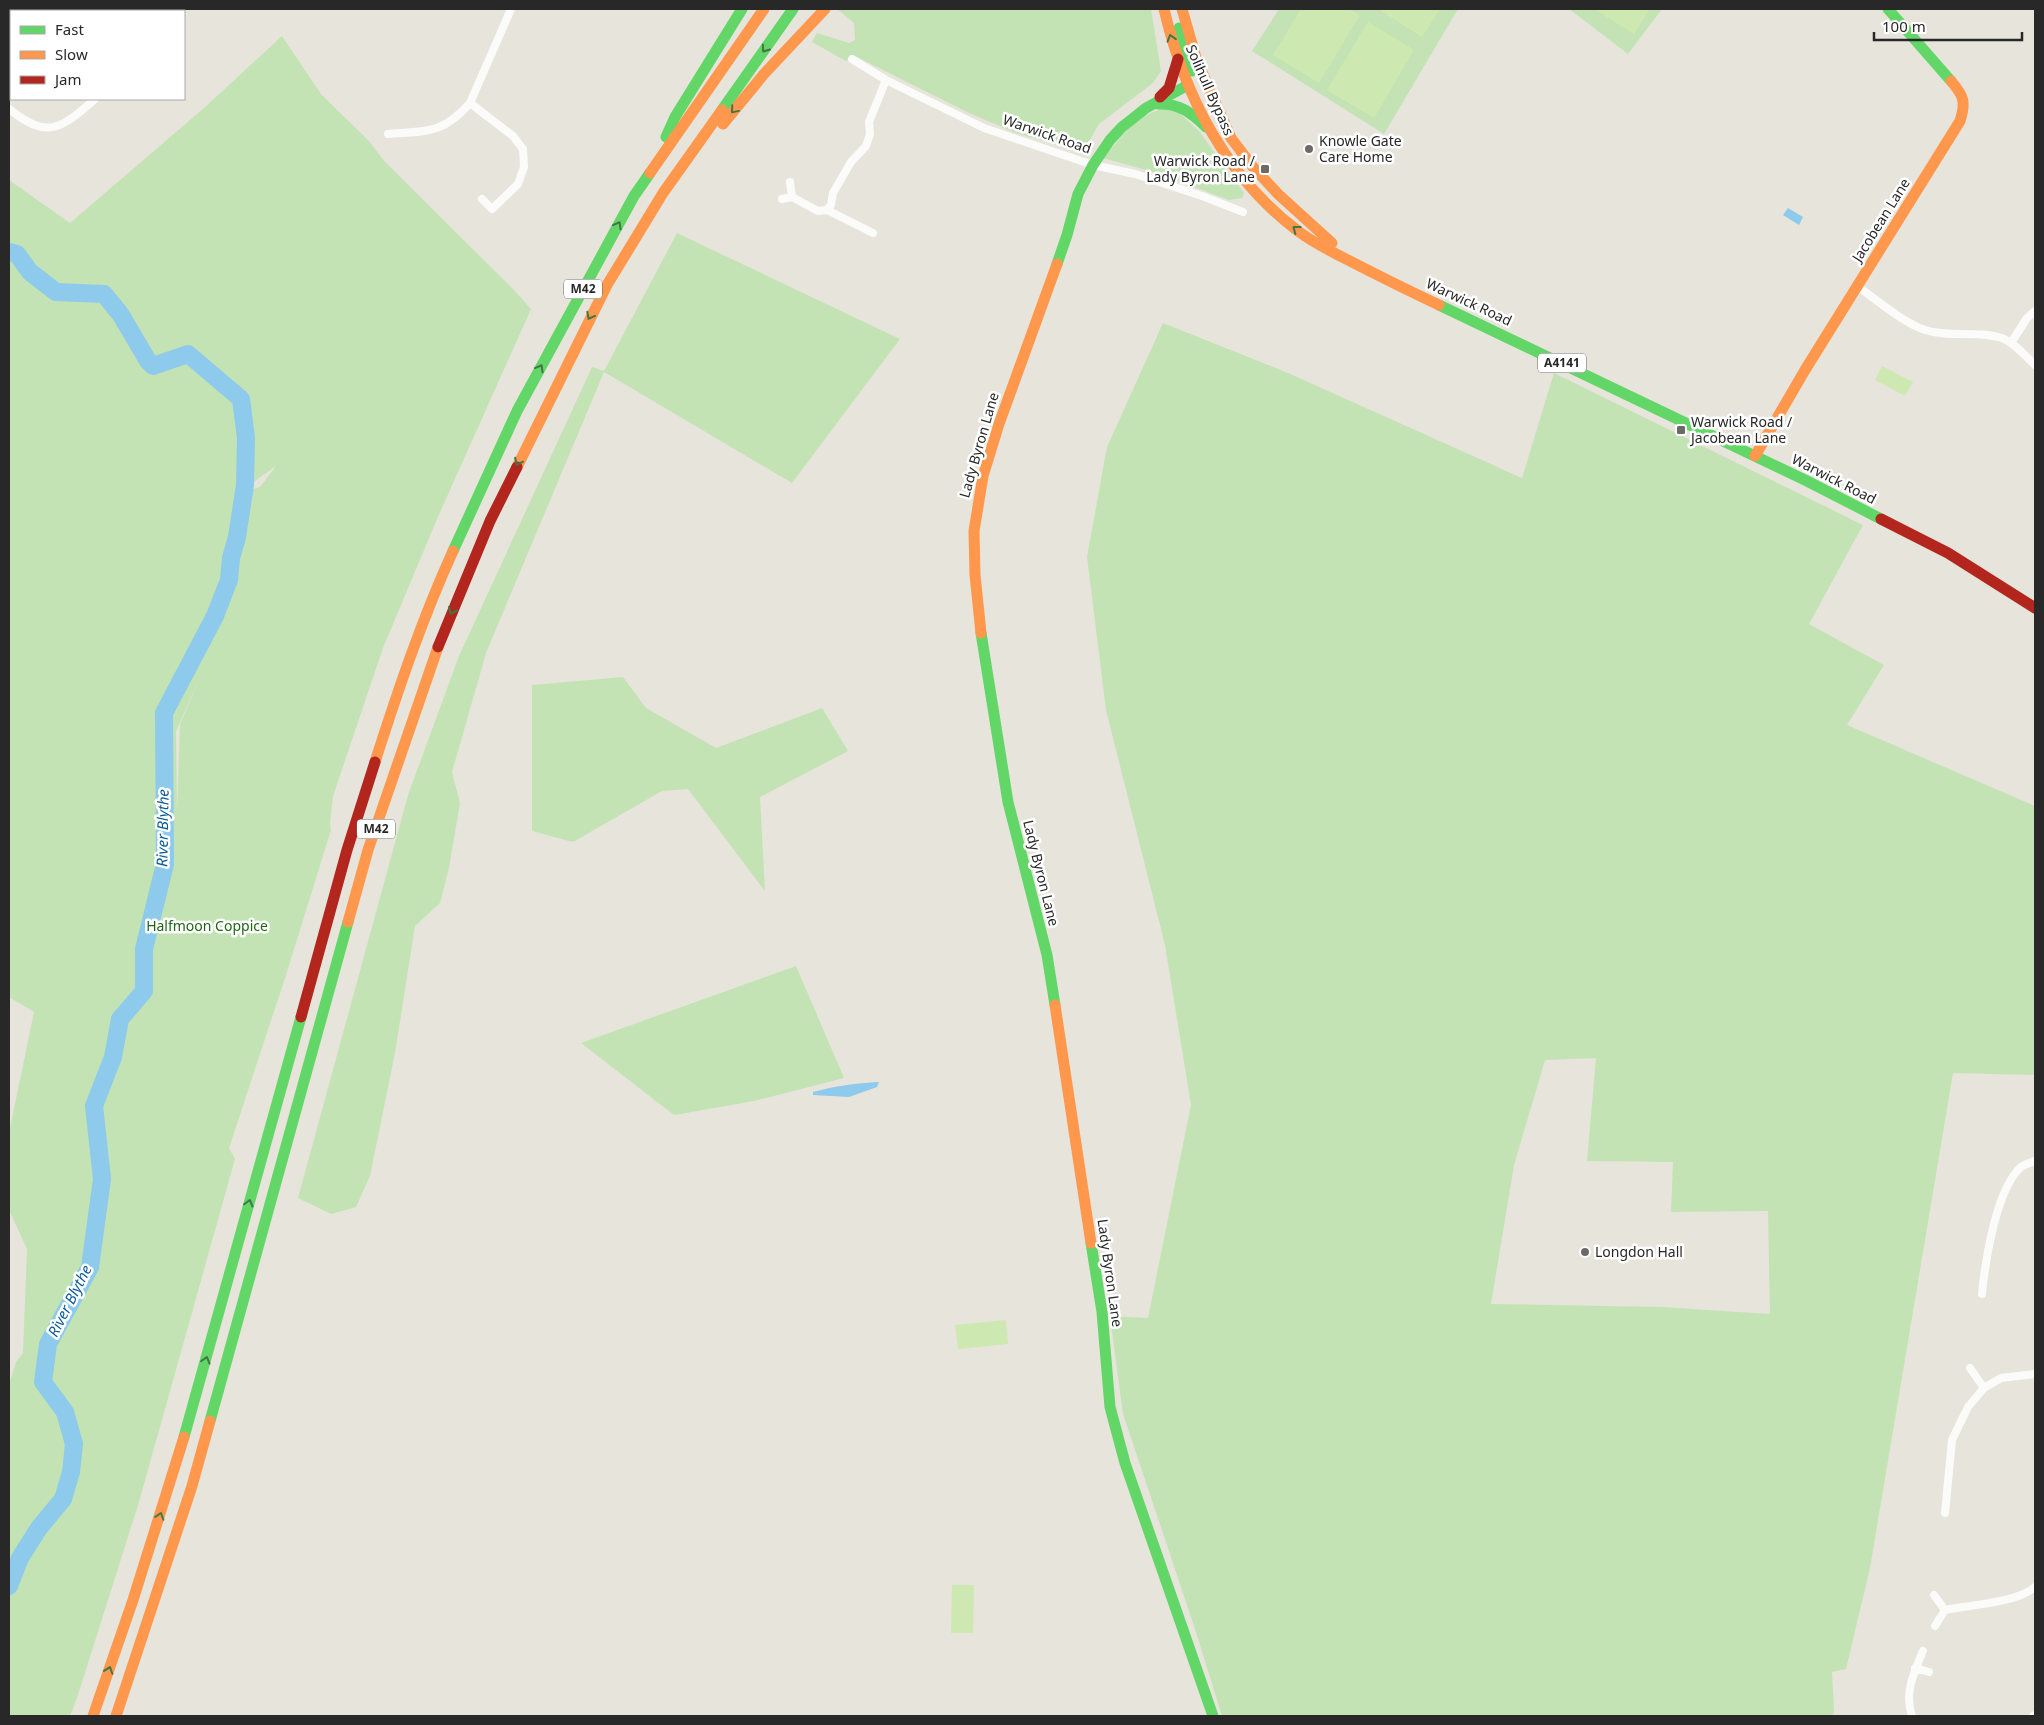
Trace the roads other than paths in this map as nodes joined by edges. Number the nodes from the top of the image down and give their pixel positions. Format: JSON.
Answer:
{"nodes":[{"id":1,"x":511,"y":9,"type":"edge"},
{"id":2,"x":742,"y":9,"type":"edge"},
{"id":3,"x":764,"y":9,"type":"edge"},
{"id":4,"x":793,"y":9,"type":"edge"},
{"id":5,"x":825,"y":9,"type":"edge"},
{"id":6,"x":1164,"y":9,"type":"edge"},
{"id":7,"x":1175,"y":9,"type":"edge"},
{"id":8,"x":1182,"y":9,"type":"edge"},
{"id":9,"x":1888,"y":9,"type":"edge"},
{"id":10,"x":852,"y":59,"type":"dead end"},
{"id":11,"x":1178,"y":59,"type":"junction"},
{"id":12,"x":886,"y":80,"type":"junction"},
{"id":13,"x":1188,"y":85,"type":"junction"},
{"id":14,"x":94,"y":100,"type":"edge"},
{"id":15,"x":470,"y":103,"type":"junction"},
{"id":16,"x":1151,"y":105,"type":"junction"},
{"id":17,"x":9,"y":109,"type":"edge"},
{"id":18,"x":1210,"y":132,"type":"junction"},
{"id":19,"x":388,"y":134,"type":"dead end"},
{"id":20,"x":1093,"y":165,"type":"junction"},
{"id":21,"x":652,"y":168,"type":"junction"},
{"id":22,"x":790,"y":182,"type":"dead end"},
{"id":23,"x":792,"y":196,"type":"junction"},
{"id":24,"x":482,"y":199,"type":"dead end"},
{"id":25,"x":782,"y":199,"type":"dead end"},
{"id":26,"x":827,"y":210,"type":"junction"},
{"id":27,"x":1243,"y":212,"type":"dead end"},
{"id":28,"x":873,"y":233,"type":"dead end"},
{"id":29,"x":1368,"y":272,"type":"junction"},
{"id":30,"x":607,"y":285,"type":"junction"},
{"id":31,"x":1857,"y":286,"type":"junction"},
{"id":32,"x":2035,"y":311,"type":"edge"},
{"id":33,"x":2011,"y":343,"type":"junction"},
{"id":34,"x":2035,"y":364,"type":"edge"},
{"id":35,"x":1755,"y":456,"type":"junction"},
{"id":36,"x":2035,"y":608,"type":"edge"},
{"id":37,"x":2035,"y":1161,"type":"edge"},
{"id":38,"x":1982,"y":1294,"type":"dead end"},
{"id":39,"x":1970,"y":1368,"type":"dead end"},
{"id":40,"x":2035,"y":1374,"type":"edge"},
{"id":41,"x":1984,"y":1388,"type":"junction"},
{"id":42,"x":1945,"y":1513,"type":"dead end"},
{"id":43,"x":2035,"y":1587,"type":"edge"},
{"id":44,"x":1934,"y":1595,"type":"dead end"},
{"id":45,"x":1945,"y":1610,"type":"junction"},
{"id":46,"x":1936,"y":1626,"type":"dead end"},
{"id":47,"x":1923,"y":1651,"type":"dead end"},
{"id":48,"x":1916,"y":1668,"type":"junction"},
{"id":49,"x":1929,"y":1672,"type":"dead end"},
{"id":50,"x":93,"y":1716,"type":"edge"},
{"id":51,"x":116,"y":1716,"type":"edge"},
{"id":52,"x":1213,"y":1716,"type":"edge"},
{"id":53,"x":1912,"y":1716,"type":"edge"}],
"edges":[{"from":1,"to":15,"type":"street"},
{"from":2,"to":21,"type":"main road"},
{"from":3,"to":21,"type":"main road","number":"M42"},
{"from":4,"to":30,"type":"main road","number":"M42","one_way":true},
{"from":5,"to":30,"type":"main road","one_way":true},
{"from":11,"to":6,"type":"main road","name":"Solihull Bypass","number":"A4141","one_way":true},
{"from":7,"to":13,"type":"main road"},
{"from":8,"to":29,"type":"main road","name":"Solihull Bypass","number":"A4141"},
{"from":9,"to":31,"type":"main road","name":"Jacobean Lane"},
{"from":10,"to":12,"type":"street","name":"Warwick Road"},
{"from":11,"to":13,"type":"main road","name":"Solihull Bypass","number":"A4141"},
{"from":11,"to":16,"type":"main road"},
{"from":12,"to":20,"type":"street","name":"Warwick Road"},
{"from":12,"to":26,"type":"street"},
{"from":13,"to":16,"type":"main road","name":"Lady Byron Lane"},
{"from":13,"to":18,"type":"main road","name":"Solihull Bypass","number":"A4141"},
{"from":14,"to":17,"type":"street"},
{"from":15,"to":19,"type":"street"},
{"from":15,"to":24,"type":"street"},
{"from":16,"to":18,"type":"main road"},
{"from":16,"to":20,"type":"main road","name":"Lady Byron Lane"},
{"from":29,"to":18,"type":"main road","name":"Solihull Bypass","number":"A4141","one_way":true},
{"from":20,"to":27,"type":"street","name":"Warwick Road"},
{"from":20,"to":52,"type":"main road","name":"Lady Byron Lane"},
{"from":50,"to":21,"type":"main road","number":"M42","one_way":true},
{"from":22,"to":23,"type":"street"},
{"from":23,"to":25,"type":"street"},
{"from":23,"to":26,"type":"street"},
{"from":26,"to":28,"type":"street"},
{"from":29,"to":35,"type":"main road","name":"Warwick Road","number":"A4141"},
{"from":30,"to":51,"type":"main road","number":"M42","one_way":true},
{"from":31,"to":33,"type":"street"},
{"from":31,"to":35,"type":"main road","name":"Jacobean Lane"},
{"from":32,"to":33,"type":"street"},
{"from":33,"to":34,"type":"street"},
{"from":35,"to":36,"type":"main road","name":"Warwick Road","number":"A4141"},
{"from":37,"to":38,"type":"street"},
{"from":39,"to":41,"type":"street"},
{"from":40,"to":41,"type":"street"},
{"from":41,"to":42,"type":"street"},
{"from":43,"to":45,"type":"street"},
{"from":44,"to":45,"type":"street"},
{"from":45,"to":46,"type":"street"},
{"from":47,"to":48,"type":"street"},
{"from":48,"to":49,"type":"street"},
{"from":48,"to":53,"type":"street"}]}
